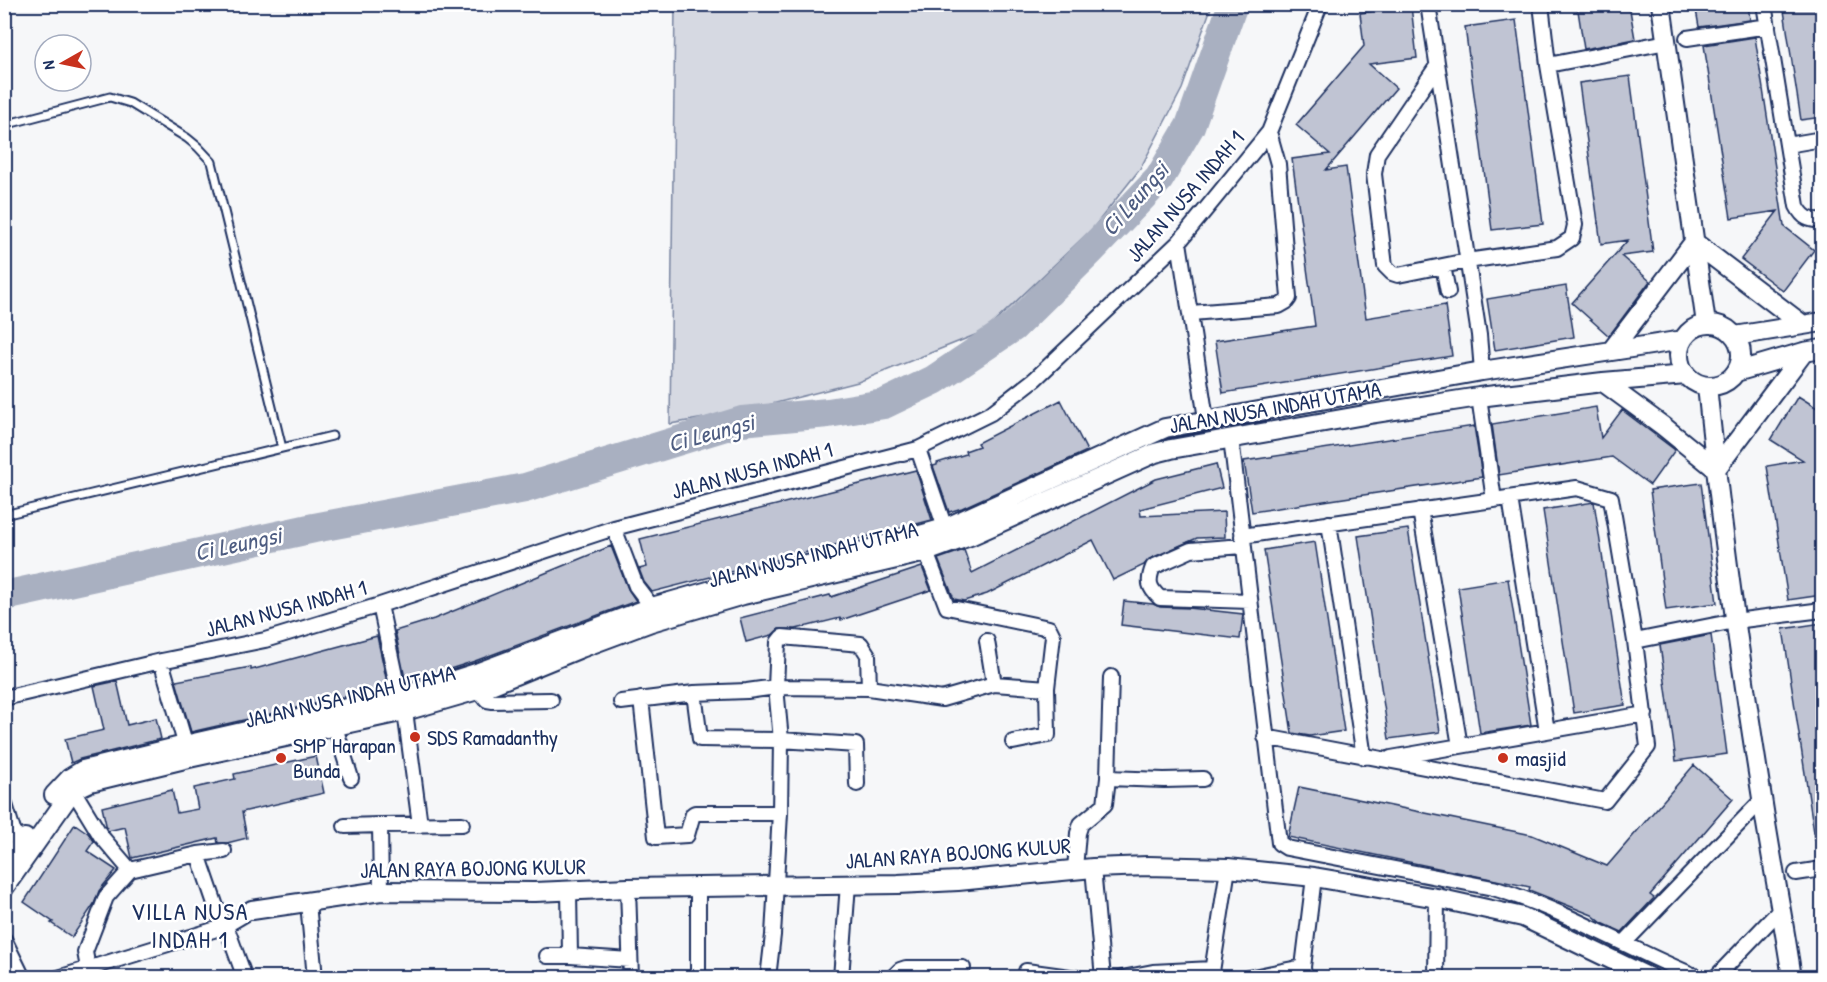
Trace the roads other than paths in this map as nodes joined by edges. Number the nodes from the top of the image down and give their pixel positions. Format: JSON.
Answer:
{"nodes":[{"id":1,"x":1318,"y":4,"type":"edge"},
{"id":2,"x":1428,"y":4,"type":"edge"},
{"id":3,"x":1541,"y":4,"type":"edge"},
{"id":4,"x":1661,"y":4,"type":"edge"},
{"id":5,"x":1764,"y":4,"type":"edge"},
{"id":6,"x":1768,"y":26,"type":"junction"},
{"id":7,"x":1687,"y":38,"type":"dead end"},
{"id":8,"x":1667,"y":42,"type":"junction"},
{"id":9,"x":1548,"y":65,"type":"junction"},
{"id":10,"x":1437,"y":66,"type":"junction"},
{"id":11,"x":4,"y":125,"type":"edge"},
{"id":12,"x":1269,"y":132,"type":"junction"},
{"id":13,"x":1822,"y":139,"type":"edge"},
{"id":14,"x":1788,"y":145,"type":"junction"},
{"id":15,"x":1822,"y":220,"type":"edge"},
{"id":16,"x":1179,"y":242,"type":"junction"},
{"id":17,"x":1694,"y":242,"type":"junction"},
{"id":18,"x":1467,"y":261,"type":"junction"},
{"id":19,"x":1443,"y":266,"type":"junction"},
{"id":20,"x":1448,"y":292,"type":"dead end"},
{"id":21,"x":1191,"y":313,"type":"junction"},
{"id":22,"x":1822,"y":322,"type":"edge"},
{"id":23,"x":1706,"y":324,"type":"junction"},
{"id":24,"x":1803,"y":325,"type":"junction"},
{"id":25,"x":1735,"y":336,"type":"junction"},
{"id":26,"x":1683,"y":340,"type":"junction"},
{"id":27,"x":1822,"y":349,"type":"edge"},
{"id":28,"x":1611,"y":351,"type":"junction"},
{"id":29,"x":1804,"y":352,"type":"junction"},
{"id":30,"x":1482,"y":371,"type":"junction"},
{"id":31,"x":1736,"y":372,"type":"junction"},
{"id":32,"x":1686,"y":375,"type":"junction"},
{"id":33,"x":1603,"y":382,"type":"junction"},
{"id":34,"x":1707,"y":386,"type":"junction"},
{"id":35,"x":1479,"y":397,"type":"junction"},
{"id":36,"x":1206,"y":419,"type":"junction"},
{"id":37,"x":332,"y":436,"type":"dead end"},
{"id":38,"x":1231,"y":438,"type":"junction"},
{"id":39,"x":282,"y":448,"type":"junction"},
{"id":40,"x":918,"y":449,"type":"junction"},
{"id":41,"x":1716,"y":469,"type":"junction"},
{"id":42,"x":1510,"y":498,"type":"junction"},
{"id":43,"x":1494,"y":500,"type":"junction"},
{"id":44,"x":1420,"y":510,"type":"junction"},
{"id":45,"x":4,"y":515,"type":"edge"},
{"id":46,"x":1329,"y":524,"type":"junction"},
{"id":47,"x":614,"y":528,"type":"junction"},
{"id":48,"x":945,"y":528,"type":"junction"},
{"id":49,"x":1243,"y":541,"type":"junction"},
{"id":50,"x":926,"y":552,"type":"junction"},
{"id":51,"x":861,"y":559,"type":"junction"},
{"id":52,"x":1250,"y":601,"type":"junction"},
{"id":53,"x":380,"y":605,"type":"junction"},
{"id":54,"x":652,"y":607,"type":"junction"},
{"id":55,"x":1822,"y":610,"type":"edge"},
{"id":56,"x":1735,"y":621,"type":"junction"},
{"id":57,"x":987,"y":641,"type":"dead end"},
{"id":58,"x":1635,"y":641,"type":"junction"},
{"id":59,"x":161,"y":662,"type":"junction"},
{"id":60,"x":1111,"y":677,"type":"dead end"},
{"id":61,"x":994,"y":684,"type":"junction"},
{"id":62,"x":776,"y":687,"type":"junction"},
{"id":63,"x":869,"y":688,"type":"junction"},
{"id":64,"x":1047,"y":688,"type":"junction"},
{"id":65,"x":481,"y":689,"type":"junction"},
{"id":66,"x":694,"y":693,"type":"junction"},
{"id":67,"x":4,"y":698,"type":"edge"},
{"id":68,"x":641,"y":699,"type":"junction"},
{"id":69,"x":551,"y":700,"type":"dead end"},
{"id":70,"x":621,"y":702,"type":"dead end"},
{"id":71,"x":402,"y":703,"type":"junction"},
{"id":72,"x":1645,"y":714,"type":"junction"},
{"id":73,"x":335,"y":727,"type":"junction"},
{"id":74,"x":1547,"y":731,"type":"junction"},
{"id":75,"x":1265,"y":737,"type":"junction"},
{"id":76,"x":781,"y":740,"type":"junction"},
{"id":77,"x":1013,"y":742,"type":"dead end"},
{"id":78,"x":1460,"y":746,"type":"junction"},
{"id":79,"x":187,"y":751,"type":"junction"},
{"id":80,"x":1364,"y":757,"type":"junction"},
{"id":81,"x":1380,"y":759,"type":"junction"},
{"id":82,"x":351,"y":778,"type":"dead end"},
{"id":83,"x":1108,"y":778,"type":"junction"},
{"id":84,"x":1203,"y":779,"type":"dead end"},
{"id":85,"x":857,"y":784,"type":"dead end"},
{"id":86,"x":73,"y":790,"type":"junction"},
{"id":87,"x":1762,"y":800,"type":"junction"},
{"id":88,"x":4,"y":801,"type":"edge"},
{"id":89,"x":780,"y":813,"type":"junction"},
{"id":90,"x":462,"y":824,"type":"dead end"},
{"id":91,"x":380,"y":825,"type":"junction"},
{"id":92,"x":420,"y":825,"type":"junction"},
{"id":93,"x":345,"y":826,"type":"dead end"},
{"id":94,"x":18,"y":847,"type":"junction"},
{"id":95,"x":224,"y":851,"type":"dead end"},
{"id":96,"x":198,"y":854,"type":"junction"},
{"id":97,"x":4,"y":865,"type":"edge"},
{"id":98,"x":1093,"y":868,"type":"junction"},
{"id":99,"x":1228,"y":868,"type":"junction"},
{"id":100,"x":1075,"y":869,"type":"junction"},
{"id":101,"x":1822,"y":869,"type":"edge"},
{"id":102,"x":130,"y":870,"type":"junction"},
{"id":103,"x":1796,"y":873,"type":"dead end"},
{"id":104,"x":1314,"y":877,"type":"junction"},
{"id":105,"x":848,"y":884,"type":"junction"},
{"id":106,"x":775,"y":886,"type":"junction"},
{"id":107,"x":698,"y":887,"type":"junction"},
{"id":108,"x":4,"y":888,"type":"edge"},
{"id":109,"x":628,"y":888,"type":"junction"},
{"id":110,"x":569,"y":890,"type":"junction"},
{"id":111,"x":381,"y":891,"type":"junction"},
{"id":112,"x":1437,"y":898,"type":"junction"},
{"id":113,"x":308,"y":903,"type":"junction"},
{"id":114,"x":1781,"y":909,"type":"junction"},
{"id":115,"x":252,"y":910,"type":"joint"},
{"id":116,"x":224,"y":926,"type":"junction"},
{"id":117,"x":4,"y":939,"type":"edge"},
{"id":118,"x":1624,"y":943,"type":"junction"},
{"id":119,"x":547,"y":956,"type":"dead end"},
{"id":120,"x":570,"y":956,"type":"junction"},
{"id":121,"x":630,"y":960,"type":"junction"},
{"id":122,"x":88,"y":968,"type":"junction"},
{"id":123,"x":963,"y":968,"type":"dead end"},
{"id":124,"x":1026,"y":971,"type":"dead end"},
{"id":125,"x":1304,"y":972,"type":"edge"},
{"id":126,"x":1212,"y":973,"type":"edge"},
{"id":127,"x":62,"y":977,"type":"edge"},
{"id":128,"x":23,"y":978,"type":"edge"},
{"id":129,"x":245,"y":978,"type":"edge"},
{"id":130,"x":315,"y":978,"type":"edge"},
{"id":131,"x":631,"y":978,"type":"edge"},
{"id":132,"x":698,"y":978,"type":"edge"},
{"id":133,"x":768,"y":978,"type":"edge"},
{"id":134,"x":841,"y":978,"type":"edge"},
{"id":135,"x":892,"y":978,"type":"edge"},
{"id":136,"x":1077,"y":978,"type":"edge"},
{"id":137,"x":1103,"y":978,"type":"edge"},
{"id":138,"x":1122,"y":978,"type":"edge"},
{"id":139,"x":1248,"y":978,"type":"edge"},
{"id":140,"x":1436,"y":978,"type":"edge"},
{"id":141,"x":1650,"y":978,"type":"edge"},
{"id":142,"x":1700,"y":978,"type":"edge"},
{"id":143,"x":1715,"y":978,"type":"edge"},
{"id":144,"x":1792,"y":978,"type":"edge"}],
"edges":[{"from":1,"to":12,"type":"street","name":"JALAN NUSA INDAH 1"},
{"from":2,"to":10,"type":"street"},
{"from":3,"to":9,"type":"street"},
{"from":4,"to":8,"type":"street"},
{"from":5,"to":6,"type":"street"},
{"from":6,"to":7,"type":"street"},
{"from":6,"to":14,"type":"street"},
{"from":8,"to":9,"type":"street"},
{"from":8,"to":17,"type":"street"},
{"from":9,"to":18,"type":"street"},
{"from":10,"to":18,"type":"street"},
{"from":10,"to":19,"type":"street"},
{"from":11,"to":39,"type":"lane"},
{"from":12,"to":16,"type":"street","name":"JALAN NUSA INDAH 1"},
{"from":12,"to":21,"type":"street"},
{"from":13,"to":14,"type":"street"},
{"from":14,"to":15,"type":"street"},
{"from":16,"to":21,"type":"street"},
{"from":16,"to":40,"type":"street","name":"JALAN NUSA INDAH 1"},
{"from":17,"to":23,"type":"street"},
{"from":17,"to":24,"type":"street"},
{"from":17,"to":28,"type":"street"},
{"from":18,"to":19,"type":"street"},
{"from":18,"to":30,"type":"street"},
{"from":19,"to":20,"type":"street"},
{"from":21,"to":36,"type":"street"},
{"from":22,"to":24,"type":"street"},
{"from":23,"to":25,"type":"street"},
{"from":23,"to":26,"type":"street"},
{"from":24,"to":25,"type":"street"},
{"from":25,"to":31,"type":"street"},
{"from":26,"to":28,"type":"street","name":"JALAN NUSA INDAH UTAMA"},
{"from":26,"to":32,"type":"street"},
{"from":27,"to":29,"type":"street"},
{"from":28,"to":30,"type":"street","name":"JALAN NUSA INDAH UTAMA"},
{"from":29,"to":31,"type":"street"},
{"from":29,"to":41,"type":"street"},
{"from":30,"to":36,"type":"street","name":"JALAN NUSA INDAH UTAMA"},
{"from":31,"to":34,"type":"street"},
{"from":32,"to":33,"type":"street","name":"JALAN NUSA INDAH UTAMA"},
{"from":32,"to":34,"type":"street"},
{"from":33,"to":35,"type":"street","name":"JALAN NUSA INDAH UTAMA"},
{"from":33,"to":41,"type":"street"},
{"from":34,"to":41,"type":"street"},
{"from":35,"to":38,"type":"street","name":"JALAN NUSA INDAH UTAMA"},
{"from":35,"to":43,"type":"street"},
{"from":36,"to":48,"type":"street","name":"JALAN NUSA INDAH UTAMA"},
{"from":37,"to":39,"type":"lane"},
{"from":38,"to":49,"type":"street"},
{"from":38,"to":50,"type":"street","name":"JALAN NUSA INDAH UTAMA"},
{"from":39,"to":45,"type":"lane"},
{"from":40,"to":47,"type":"street","name":"JALAN NUSA INDAH 1"},
{"from":40,"to":48,"type":"street"},
{"from":41,"to":56,"type":"street"},
{"from":42,"to":43,"type":"street"},
{"from":42,"to":58,"type":"street"},
{"from":42,"to":74,"type":"street"},
{"from":43,"to":44,"type":"street"},
{"from":44,"to":46,"type":"street"},
{"from":44,"to":78,"type":"street"},
{"from":46,"to":49,"type":"street"},
{"from":46,"to":80,"type":"street"},
{"from":47,"to":53,"type":"street","name":"JALAN NUSA INDAH 1"},
{"from":47,"to":54,"type":"street"},
{"from":48,"to":51,"type":"street","name":"JALAN NUSA INDAH UTAMA"},
{"from":49,"to":52,"type":"street"},
{"from":49,"to":52,"type":"street"},
{"from":50,"to":51,"type":"street","name":"JALAN NUSA INDAH UTAMA"},
{"from":50,"to":64,"type":"street"},
{"from":51,"to":54,"type":"street","name":"JALAN NUSA INDAH UTAMA"},
{"from":51,"to":65,"type":"street","name":"JALAN NUSA INDAH UTAMA"},
{"from":52,"to":75,"type":"street"},
{"from":53,"to":59,"type":"street","name":"JALAN NUSA INDAH 1"},
{"from":53,"to":71,"type":"street"},
{"from":54,"to":71,"type":"street","name":"JALAN NUSA INDAH UTAMA"},
{"from":55,"to":56,"type":"street"},
{"from":56,"to":58,"type":"street"},
{"from":56,"to":87,"type":"street"},
{"from":57,"to":61,"type":"street"},
{"from":58,"to":72,"type":"street"},
{"from":59,"to":67,"type":"street","name":"JALAN NUSA INDAH 1"},
{"from":59,"to":79,"type":"street"},
{"from":60,"to":83,"type":"street"},
{"from":61,"to":63,"type":"street"},
{"from":61,"to":64,"type":"street"},
{"from":62,"to":63,"type":"street"},
{"from":62,"to":63,"type":"street"},
{"from":62,"to":66,"type":"street"},
{"from":62,"to":76,"type":"street"},
{"from":64,"to":77,"type":"street"},
{"from":65,"to":69,"type":"street"},
{"from":65,"to":71,"type":"street","name":"JALAN NUSA INDAH UTAMA"},
{"from":66,"to":68,"type":"street"},
{"from":66,"to":76,"type":"street"},
{"from":68,"to":70,"type":"street"},
{"from":68,"to":89,"type":"street"},
{"from":71,"to":73,"type":"street","name":"JALAN NUSA INDAH UTAMA"},
{"from":71,"to":79,"type":"street","name":"JALAN NUSA INDAH UTAMA"},
{"from":71,"to":92,"type":"street"},
{"from":72,"to":74,"type":"street"},
{"from":72,"to":81,"type":"street"},
{"from":73,"to":79,"type":"street","name":"JALAN NUSA INDAH UTAMA"},
{"from":73,"to":82,"type":"street"},
{"from":74,"to":78,"type":"street"},
{"from":75,"to":80,"type":"street"},
{"from":75,"to":118,"type":"street"},
{"from":76,"to":85,"type":"street"},
{"from":76,"to":89,"type":"street"},
{"from":78,"to":81,"type":"street"},
{"from":79,"to":86,"type":"street","name":"JALAN NUSA INDAH UTAMA"},
{"from":79,"to":94,"type":"street","name":"JALAN NUSA INDAH UTAMA"},
{"from":80,"to":81,"type":"street"},
{"from":83,"to":84,"type":"street"},
{"from":83,"to":100,"type":"street"},
{"from":86,"to":102,"type":"street"},
{"from":86,"to":108,"type":"street"},
{"from":87,"to":114,"type":"street"},
{"from":87,"to":118,"type":"street"},
{"from":88,"to":94,"type":"street"},
{"from":89,"to":106,"type":"street"},
{"from":90,"to":92,"type":"street"},
{"from":91,"to":92,"type":"street"},
{"from":91,"to":93,"type":"street"},
{"from":91,"to":111,"type":"street"},
{"from":94,"to":97,"type":"street","name":"JALAN NUSA INDAH UTAMA"},
{"from":95,"to":96,"type":"street"},
{"from":96,"to":102,"type":"street"},
{"from":96,"to":116,"type":"street"},
{"from":98,"to":99,"type":"street","name":"JALAN RAYA BOJONG KULUR"},
{"from":98,"to":100,"type":"street","name":"JALAN RAYA BOJONG KULUR"},
{"from":98,"to":137,"type":"street"},
{"from":99,"to":104,"type":"street","name":"JALAN RAYA BOJONG KULUR"},
{"from":99,"to":126,"type":"street"},
{"from":100,"to":105,"type":"street","name":"JALAN RAYA BOJONG KULUR"},
{"from":101,"to":103,"type":"street"},
{"from":102,"to":122,"type":"street"},
{"from":104,"to":112,"type":"street","name":"JALAN RAYA BOJONG KULUR"},
{"from":104,"to":125,"type":"street"},
{"from":105,"to":106,"type":"street","name":"JALAN RAYA BOJONG KULUR"},
{"from":105,"to":134,"type":"street"},
{"from":106,"to":107,"type":"street","name":"JALAN RAYA BOJONG KULUR"},
{"from":106,"to":133,"type":"street"},
{"from":107,"to":109,"type":"street","name":"JALAN RAYA BOJONG KULUR"},
{"from":107,"to":132,"type":"street"},
{"from":109,"to":110,"type":"street","name":"JALAN RAYA BOJONG KULUR"},
{"from":109,"to":121,"type":"street"},
{"from":110,"to":111,"type":"street","name":"JALAN RAYA BOJONG KULUR"},
{"from":110,"to":120,"type":"street"},
{"from":111,"to":113,"type":"street","name":"JALAN RAYA BOJONG KULUR"},
{"from":112,"to":140,"type":"street"},
{"from":112,"to":141,"type":"street","name":"JALAN RAYA BOJONG KULUR"},
{"from":113,"to":115,"type":"street","name":"JALAN RAYA BOJONG KULUR"},
{"from":113,"to":130,"type":"street"},
{"from":114,"to":143,"type":"street"},
{"from":114,"to":144,"type":"street"},
{"from":115,"to":116,"type":"street"},
{"from":116,"to":122,"type":"street"},
{"from":116,"to":129,"type":"street"},
{"from":117,"to":128,"type":"street"},
{"from":118,"to":142,"type":"street"},
{"from":119,"to":120,"type":"street"},
{"from":120,"to":121,"type":"street"},
{"from":121,"to":131,"type":"street"},
{"from":122,"to":127,"type":"street"},
{"from":123,"to":135,"type":"street"},
{"from":124,"to":136,"type":"street"},
{"from":125,"to":139,"type":"street"},
{"from":126,"to":138,"type":"street"}]}
